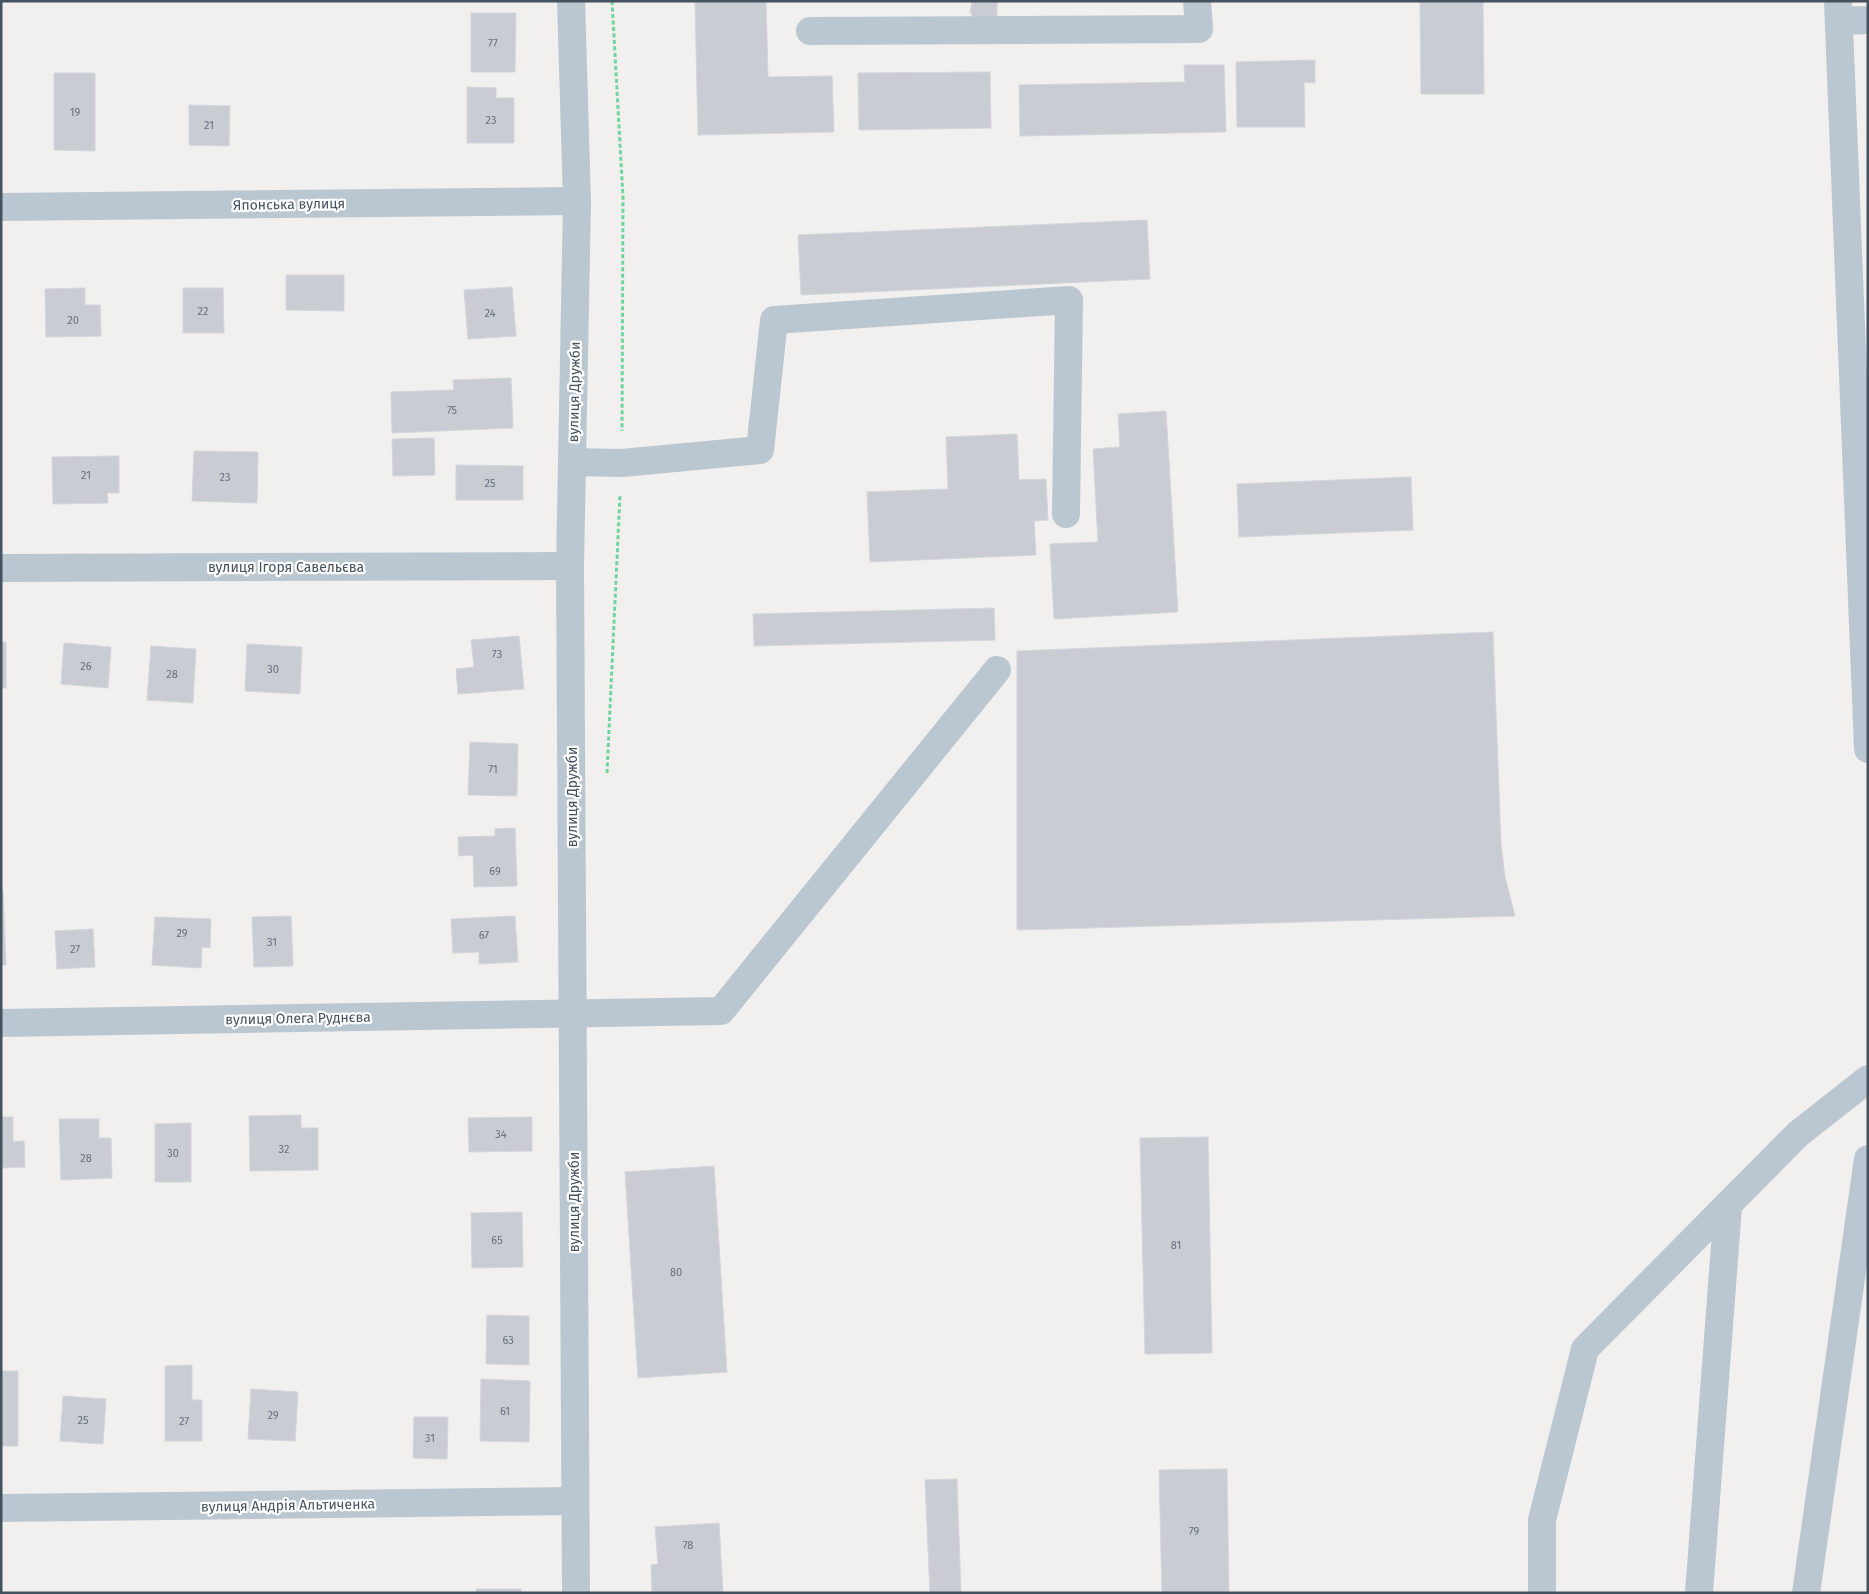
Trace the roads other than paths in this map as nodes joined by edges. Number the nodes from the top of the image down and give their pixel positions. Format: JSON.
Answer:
{"nodes":[{"id":1,"x":571,"y":1,"type":"edge"},
{"id":2,"x":1197,"y":1,"type":"edge"},
{"id":3,"x":1838,"y":11,"type":"edge"},
{"id":4,"x":1868,"y":20,"type":"edge"},
{"id":5,"x":810,"y":31,"type":"dead end"},
{"id":6,"x":577,"y":201,"type":"junction"},
{"id":7,"x":1,"y":207,"type":"edge"},
{"id":8,"x":572,"y":462,"type":"junction"},
{"id":9,"x":1066,"y":514,"type":"dead end"},
{"id":10,"x":570,"y":566,"type":"junction"},
{"id":11,"x":1,"y":568,"type":"edge"},
{"id":12,"x":998,"y":670,"type":"dead end"},
{"id":13,"x":1868,"y":749,"type":"edge"},
{"id":14,"x":583,"y":1013,"type":"junction"},
{"id":15,"x":1,"y":1023,"type":"edge"},
{"id":16,"x":1868,"y":1079,"type":"edge"},
{"id":17,"x":1868,"y":1159,"type":"edge"},
{"id":18,"x":1728,"y":1205,"type":"junction"},
{"id":19,"x":575,"y":1501,"type":"junction"},
{"id":20,"x":1,"y":1508,"type":"edge"},
{"id":21,"x":576,"y":1593,"type":"edge"},
{"id":22,"x":1542,"y":1593,"type":"edge"},
{"id":23,"x":1699,"y":1593,"type":"edge"},
{"id":24,"x":1806,"y":1593,"type":"edge"}],
"edges":[{"from":1,"to":6,"type":"street","name":"вулиця Дружби"},
{"from":2,"to":5,"type":"street"},
{"from":3,"to":4,"type":"street"},
{"from":3,"to":13,"type":"street"},
{"from":6,"to":7,"type":"street","name":"Японська вулиця"},
{"from":6,"to":8,"type":"street","name":"вулиця Дружби"},
{"from":8,"to":9,"type":"street"},
{"from":8,"to":10,"type":"street","name":"вулиця Дружби"},
{"from":10,"to":11,"type":"street","name":"вулиця Ігоря Савельєва"},
{"from":10,"to":14,"type":"street","name":"вулиця Дружби"},
{"from":12,"to":14,"type":"street","name":"вулиця Олега Руднєва"},
{"from":14,"to":15,"type":"street","name":"вулиця Олега Руднєва"},
{"from":14,"to":19,"type":"street","name":"вулиця Дружби"},
{"from":16,"to":18,"type":"street"},
{"from":17,"to":24,"type":"street"},
{"from":18,"to":22,"type":"street"},
{"from":18,"to":23,"type":"street"},
{"from":19,"to":20,"type":"street","name":"вулиця Андрія Альтиченка"},
{"from":19,"to":21,"type":"street","name":"вулиця Дружби"}]}
